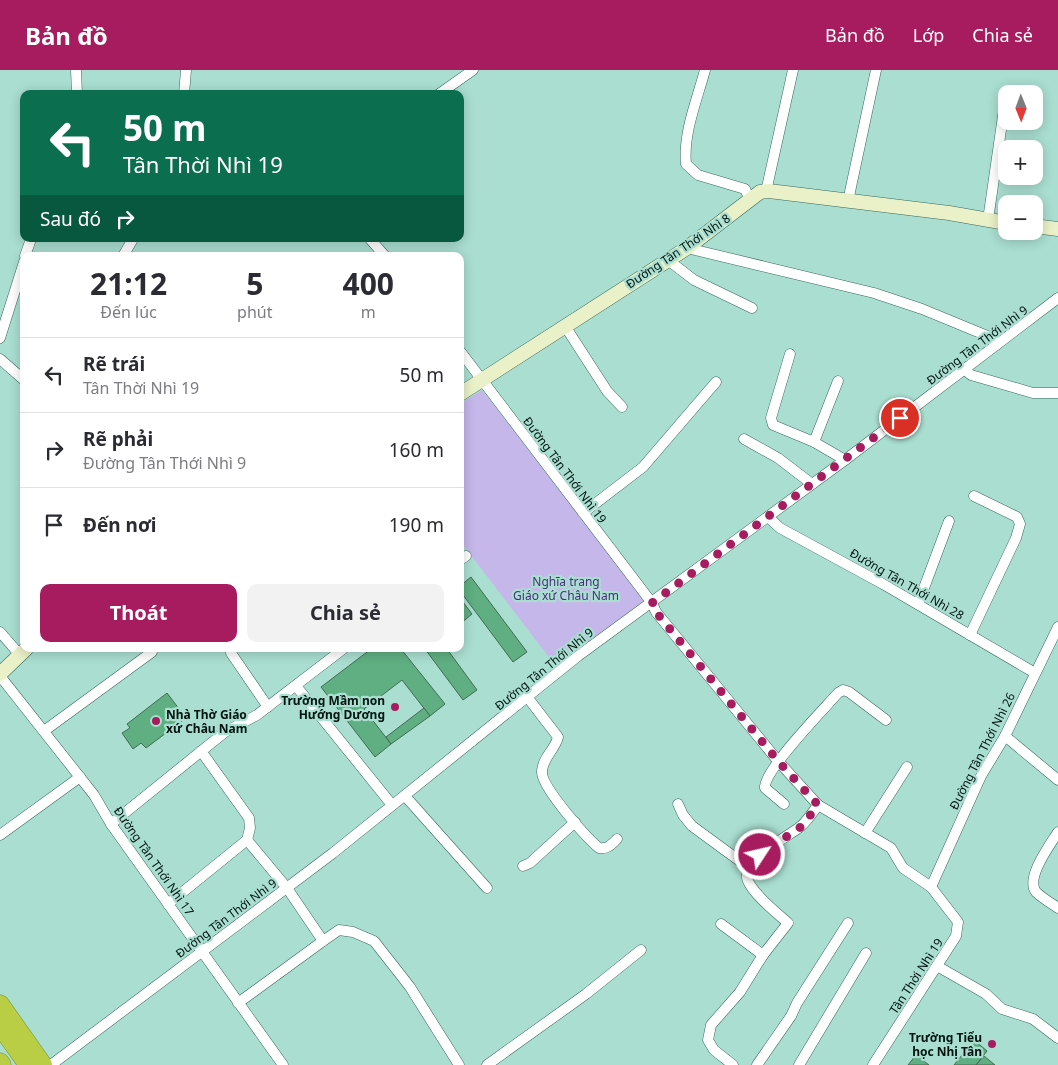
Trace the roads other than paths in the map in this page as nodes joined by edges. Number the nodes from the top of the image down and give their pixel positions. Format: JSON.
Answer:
{"nodes":[{"id":1,"x":76,"y":70,"type":"edge"},
{"id":2,"x":186,"y":70,"type":"edge"},
{"id":3,"x":473,"y":70,"type":"edge"},
{"id":4,"x":706,"y":70,"type":"edge"},
{"id":5,"x":793,"y":70,"type":"edge"},
{"id":6,"x":876,"y":70,"type":"edge"},
{"id":7,"x":77,"y":90,"type":"edge"},
{"id":8,"x":184,"y":90,"type":"edge"},
{"id":9,"x":445,"y":90,"type":"edge"},
{"id":10,"x":1000,"y":130,"type":"edge"},
{"id":11,"x":768,"y":191,"type":"junction"},
{"id":12,"x":750,"y":200,"type":"junction"},
{"id":13,"x":848,"y":201,"type":"junction"},
{"id":14,"x":988,"y":220,"type":"junction"},
{"id":15,"x":998,"y":222,"type":"edge"},
{"id":16,"x":1043,"y":227,"type":"edge"},
{"id":17,"x":1058,"y":229,"type":"edge"},
{"id":18,"x":373,"y":242,"type":"edge"},
{"id":19,"x":687,"y":248,"type":"junction"},
{"id":20,"x":381,"y":252,"type":"edge"},
{"id":21,"x":668,"y":260,"type":"junction"},
{"id":22,"x":20,"y":275,"type":"edge"},
{"id":23,"x":1058,"y":298,"type":"edge"},
{"id":24,"x":752,"y":308,"type":"dead end"},
{"id":25,"x":565,"y":326,"type":"junction"},
{"id":26,"x":0,"y":338,"type":"edge"},
{"id":27,"x":996,"y":345,"type":"junction"},
{"id":28,"x":790,"y":354,"type":"dead end"},
{"id":29,"x":464,"y":356,"type":"edge"},
{"id":30,"x":0,"y":359,"type":"edge"},
{"id":31,"x":964,"y":370,"type":"junction"},
{"id":32,"x":20,"y":376,"type":"edge"},
{"id":33,"x":482,"y":381,"type":"junction"},
{"id":34,"x":838,"y":381,"type":"dead end"},
{"id":35,"x":716,"y":382,"type":"dead end"},
{"id":36,"x":464,"y":392,"type":"edge"},
{"id":37,"x":1058,"y":393,"type":"edge"},
{"id":38,"x":622,"y":407,"type":"dead end"},
{"id":39,"x":744,"y":438,"type":"dead end"},
{"id":40,"x":814,"y":442,"type":"junction"},
{"id":41,"x":845,"y":460,"type":"junction"},
{"id":42,"x":812,"y":484,"type":"junction"},
{"id":43,"x":974,"y":496,"type":"dead end"},
{"id":44,"x":583,"y":513,"type":"junction"},
{"id":45,"x":768,"y":517,"type":"junction"},
{"id":46,"x":949,"y":521,"type":"dead end"},
{"id":47,"x":652,"y":603,"type":"junction"},
{"id":48,"x":918,"y":604,"type":"junction"},
{"id":49,"x":1058,"y":627,"type":"edge"},
{"id":50,"x":0,"y":632,"type":"edge"},
{"id":51,"x":970,"y":635,"type":"junction"},
{"id":52,"x":1055,"y":642,"type":"edge"},
{"id":53,"x":20,"y":649,"type":"edge"},
{"id":54,"x":23,"y":652,"type":"edge"},
{"id":55,"x":152,"y":652,"type":"edge"},
{"id":56,"x":339,"y":652,"type":"edge"},
{"id":57,"x":231,"y":654,"type":"dead end"},
{"id":58,"x":1034,"y":673,"type":"junction"},
{"id":59,"x":0,"y":675,"type":"edge"},
{"id":60,"x":296,"y":686,"type":"junction"},
{"id":61,"x":528,"y":698,"type":"junction"},
{"id":62,"x":268,"y":707,"type":"junction"},
{"id":63,"x":886,"y":720,"type":"dead end"},
{"id":64,"x":44,"y":731,"type":"junction"},
{"id":65,"x":1004,"y":736,"type":"junction"},
{"id":66,"x":201,"y":751,"type":"junction"},
{"id":67,"x":778,"y":761,"type":"junction"},
{"id":68,"x":907,"y":768,"type":"dead end"},
{"id":69,"x":80,"y":776,"type":"junction"},
{"id":70,"x":1058,"y":780,"type":"edge"},
{"id":71,"x":405,"y":796,"type":"junction"},
{"id":72,"x":678,"y":804,"type":"dead end"},
{"id":73,"x":784,"y":804,"type":"dead end"},
{"id":74,"x":392,"y":805,"type":"junction"},
{"id":75,"x":818,"y":805,"type":"junction"},
{"id":76,"x":575,"y":822,"type":"junction"},
{"id":77,"x":111,"y":824,"type":"junction"},
{"id":78,"x":1058,"y":832,"type":"edge"},
{"id":79,"x":865,"y":833,"type":"junction"},
{"id":80,"x":0,"y":835,"type":"edge"},
{"id":81,"x":617,"y":839,"type":"dead end"},
{"id":82,"x":246,"y":840,"type":"junction"},
{"id":83,"x":523,"y":866,"type":"dead end"},
{"id":84,"x":748,"y":867,"type":"junction"},
{"id":85,"x":931,"y":887,"type":"junction"},
{"id":86,"x":286,"y":888,"type":"junction"},
{"id":87,"x":487,"y":888,"type":"dead end"},
{"id":88,"x":168,"y":904,"type":"junction"},
{"id":89,"x":1058,"y":908,"type":"edge"},
{"id":90,"x":848,"y":923,"type":"dead end"},
{"id":91,"x":721,"y":924,"type":"dead end"},
{"id":92,"x":323,"y":941,"type":"junction"},
{"id":93,"x":201,"y":950,"type":"junction"},
{"id":94,"x":641,"y":950,"type":"dead end"},
{"id":95,"x":866,"y":953,"type":"dead end"},
{"id":96,"x":762,"y":955,"type":"junction"},
{"id":97,"x":937,"y":966,"type":"junction"},
{"id":98,"x":238,"y":1003,"type":"junction"},
{"id":99,"x":0,"y":1004,"type":"edge"},
{"id":100,"x":0,"y":1026,"type":"edge"},
{"id":101,"x":1058,"y":1038,"type":"edge"},
{"id":102,"x":454,"y":1064,"type":"edge"},
{"id":103,"x":28,"y":1065,"type":"edge"},
{"id":104,"x":43,"y":1065,"type":"edge"},
{"id":105,"x":51,"y":1065,"type":"edge"},
{"id":106,"x":283,"y":1065,"type":"edge"},
{"id":107,"x":487,"y":1065,"type":"edge"},
{"id":108,"x":733,"y":1065,"type":"edge"},
{"id":109,"x":757,"y":1065,"type":"edge"},
{"id":110,"x":799,"y":1065,"type":"edge"},
{"id":111,"x":873,"y":1065,"type":"edge"}],
"edges":[{"from":1,"to":7,"type":"street"},
{"from":2,"to":8,"type":"street"},
{"from":3,"to":9,"type":"street"},
{"from":4,"to":12,"type":"street"},
{"from":5,"to":11,"type":"street"},
{"from":6,"to":13,"type":"street"},
{"from":10,"to":14,"type":"street"},
{"from":11,"to":12,"type":"street","name":"Đường Tân Thới Nhì 8"},
{"from":11,"to":13,"type":"street"},
{"from":12,"to":19,"type":"street","name":"Đường Tân Thới Nhì 8"},
{"from":13,"to":14,"type":"street"},
{"from":14,"to":15,"type":"street"},
{"from":16,"to":17,"type":"street"},
{"from":18,"to":20,"type":"street"},
{"from":19,"to":21,"type":"street","name":"Đường Tân Thới Nhì 8"},
{"from":19,"to":27,"type":"street"},
{"from":21,"to":24,"type":"street"},
{"from":21,"to":25,"type":"street","name":"Đường Tân Thới Nhì 8"},
{"from":22,"to":26,"type":"street"},
{"from":23,"to":27,"type":"street","name":"Đường Tân Thới Nhì 9"},
{"from":25,"to":33,"type":"street","name":"Đường Tân Thới Nhì 8"},
{"from":25,"to":38,"type":"street"},
{"from":27,"to":31,"type":"street","name":"Đường Tân Thới Nhì 9"},
{"from":28,"to":40,"type":"street"},
{"from":29,"to":33,"type":"street","name":"Đường Tân Thới Nhì 19"},
{"from":30,"to":32,"type":"street"},
{"from":31,"to":37,"type":"street"},
{"from":31,"to":41,"type":"street","name":"Đường Tân Thới Nhì 9"},
{"from":33,"to":36,"type":"street","name":"Đường Tân Thới Nhì 8"},
{"from":33,"to":44,"type":"street","name":"Đường Tân Thới Nhì 19"},
{"from":34,"to":40,"type":"street"},
{"from":35,"to":44,"type":"street"},
{"from":39,"to":42,"type":"street"},
{"from":40,"to":41,"type":"street"},
{"from":41,"to":42,"type":"street","name":"Đường Tân Thới Nhì 9"},
{"from":42,"to":45,"type":"street","name":"Đường Tân Thới Nhì 9"},
{"from":43,"to":51,"type":"street"},
{"from":44,"to":47,"type":"street","name":"Đường Tân Thới Nhì 19"},
{"from":45,"to":47,"type":"street","name":"Đường Tân Thới Nhì 9"},
{"from":45,"to":48,"type":"street","name":"Đường Tân Thới Nhì 28"},
{"from":46,"to":48,"type":"street"},
{"from":47,"to":61,"type":"street","name":"Đường Tân Thới Nhì 9"},
{"from":47,"to":67,"type":"street","name":"Tân Thời Nhì 19"},
{"from":48,"to":51,"type":"street","name":"Đường Tân Thới Nhì 28"},
{"from":49,"to":52,"type":"street","name":"Đường Tân Thới Nhì 26"},
{"from":50,"to":53,"type":"street"},
{"from":51,"to":58,"type":"street","name":"Đường Tân Thới Nhì 28"},
{"from":52,"to":58,"type":"street","name":"Đường Tân Thới Nhì 26"},
{"from":54,"to":59,"type":"street"},
{"from":55,"to":64,"type":"street"},
{"from":56,"to":60,"type":"street"},
{"from":57,"to":62,"type":"street"},
{"from":58,"to":65,"type":"street","name":"Đường Tân Thới Nhì 26"},
{"from":59,"to":64,"type":"street","name":"Đường Tân Thới Nhì 17"},
{"from":60,"to":62,"type":"street"},
{"from":60,"to":74,"type":"street"},
{"from":61,"to":71,"type":"street","name":"Đường Tân Thới Nhì 9"},
{"from":61,"to":76,"type":"street"},
{"from":62,"to":66,"type":"street"},
{"from":63,"to":67,"type":"street"},
{"from":64,"to":69,"type":"street","name":"Đường Tân Thới Nhì 17"},
{"from":65,"to":70,"type":"street"},
{"from":65,"to":85,"type":"street","name":"Đường Tân Thới Nhì 26"},
{"from":66,"to":77,"type":"street"},
{"from":66,"to":82,"type":"street"},
{"from":67,"to":73,"type":"street"},
{"from":67,"to":75,"type":"street","name":"Tân Thời Nhì 19"},
{"from":68,"to":79,"type":"street"},
{"from":69,"to":77,"type":"street","name":"Đường Tân Thới Nhì 17"},
{"from":69,"to":80,"type":"street"},
{"from":71,"to":74,"type":"street","name":"Đường Tân Thới Nhì 9"},
{"from":71,"to":87,"type":"street"},
{"from":72,"to":84,"type":"street"},
{"from":74,"to":86,"type":"street","name":"Đường Tân Thới Nhì 9"},
{"from":75,"to":79,"type":"street","name":"Tân Thời Nhì 19"},
{"from":75,"to":84,"type":"street"},
{"from":76,"to":81,"type":"street"},
{"from":76,"to":83,"type":"street"},
{"from":77,"to":88,"type":"street","name":"Đường Tân Thới Nhì 17"},
{"from":78,"to":89,"type":"street"},
{"from":79,"to":85,"type":"street","name":"Tân Thời Nhì 19"},
{"from":82,"to":86,"type":"street"},
{"from":82,"to":88,"type":"street"},
{"from":84,"to":96,"type":"street"},
{"from":85,"to":97,"type":"street","name":"Tân Thời Nhì 19"},
{"from":86,"to":92,"type":"street"},
{"from":86,"to":93,"type":"street","name":"Đường Tân Thới Nhì 9"},
{"from":88,"to":93,"type":"street","name":"Đường Tân Thới Nhì 17"},
{"from":90,"to":109,"type":"street"},
{"from":91,"to":96,"type":"street"},
{"from":92,"to":98,"type":"street"},
{"from":92,"to":102,"type":"street"},
{"from":93,"to":98,"type":"street","name":"Đường Tân Thới Nhì 17"},
{"from":93,"to":105,"type":"street","name":"Đường Tân Thới Nhì 9"},
{"from":94,"to":107,"type":"street"},
{"from":95,"to":110,"type":"street"},
{"from":96,"to":108,"type":"street"},
{"from":97,"to":101,"type":"street"},
{"from":97,"to":111,"type":"street","name":"Tân Thời Nhì 19"},
{"from":98,"to":106,"type":"street","name":"Đường Tân Thới Nhì 17"},
{"from":99,"to":104,"type":"highway"},
{"from":100,"to":103,"type":"highway"}]}
